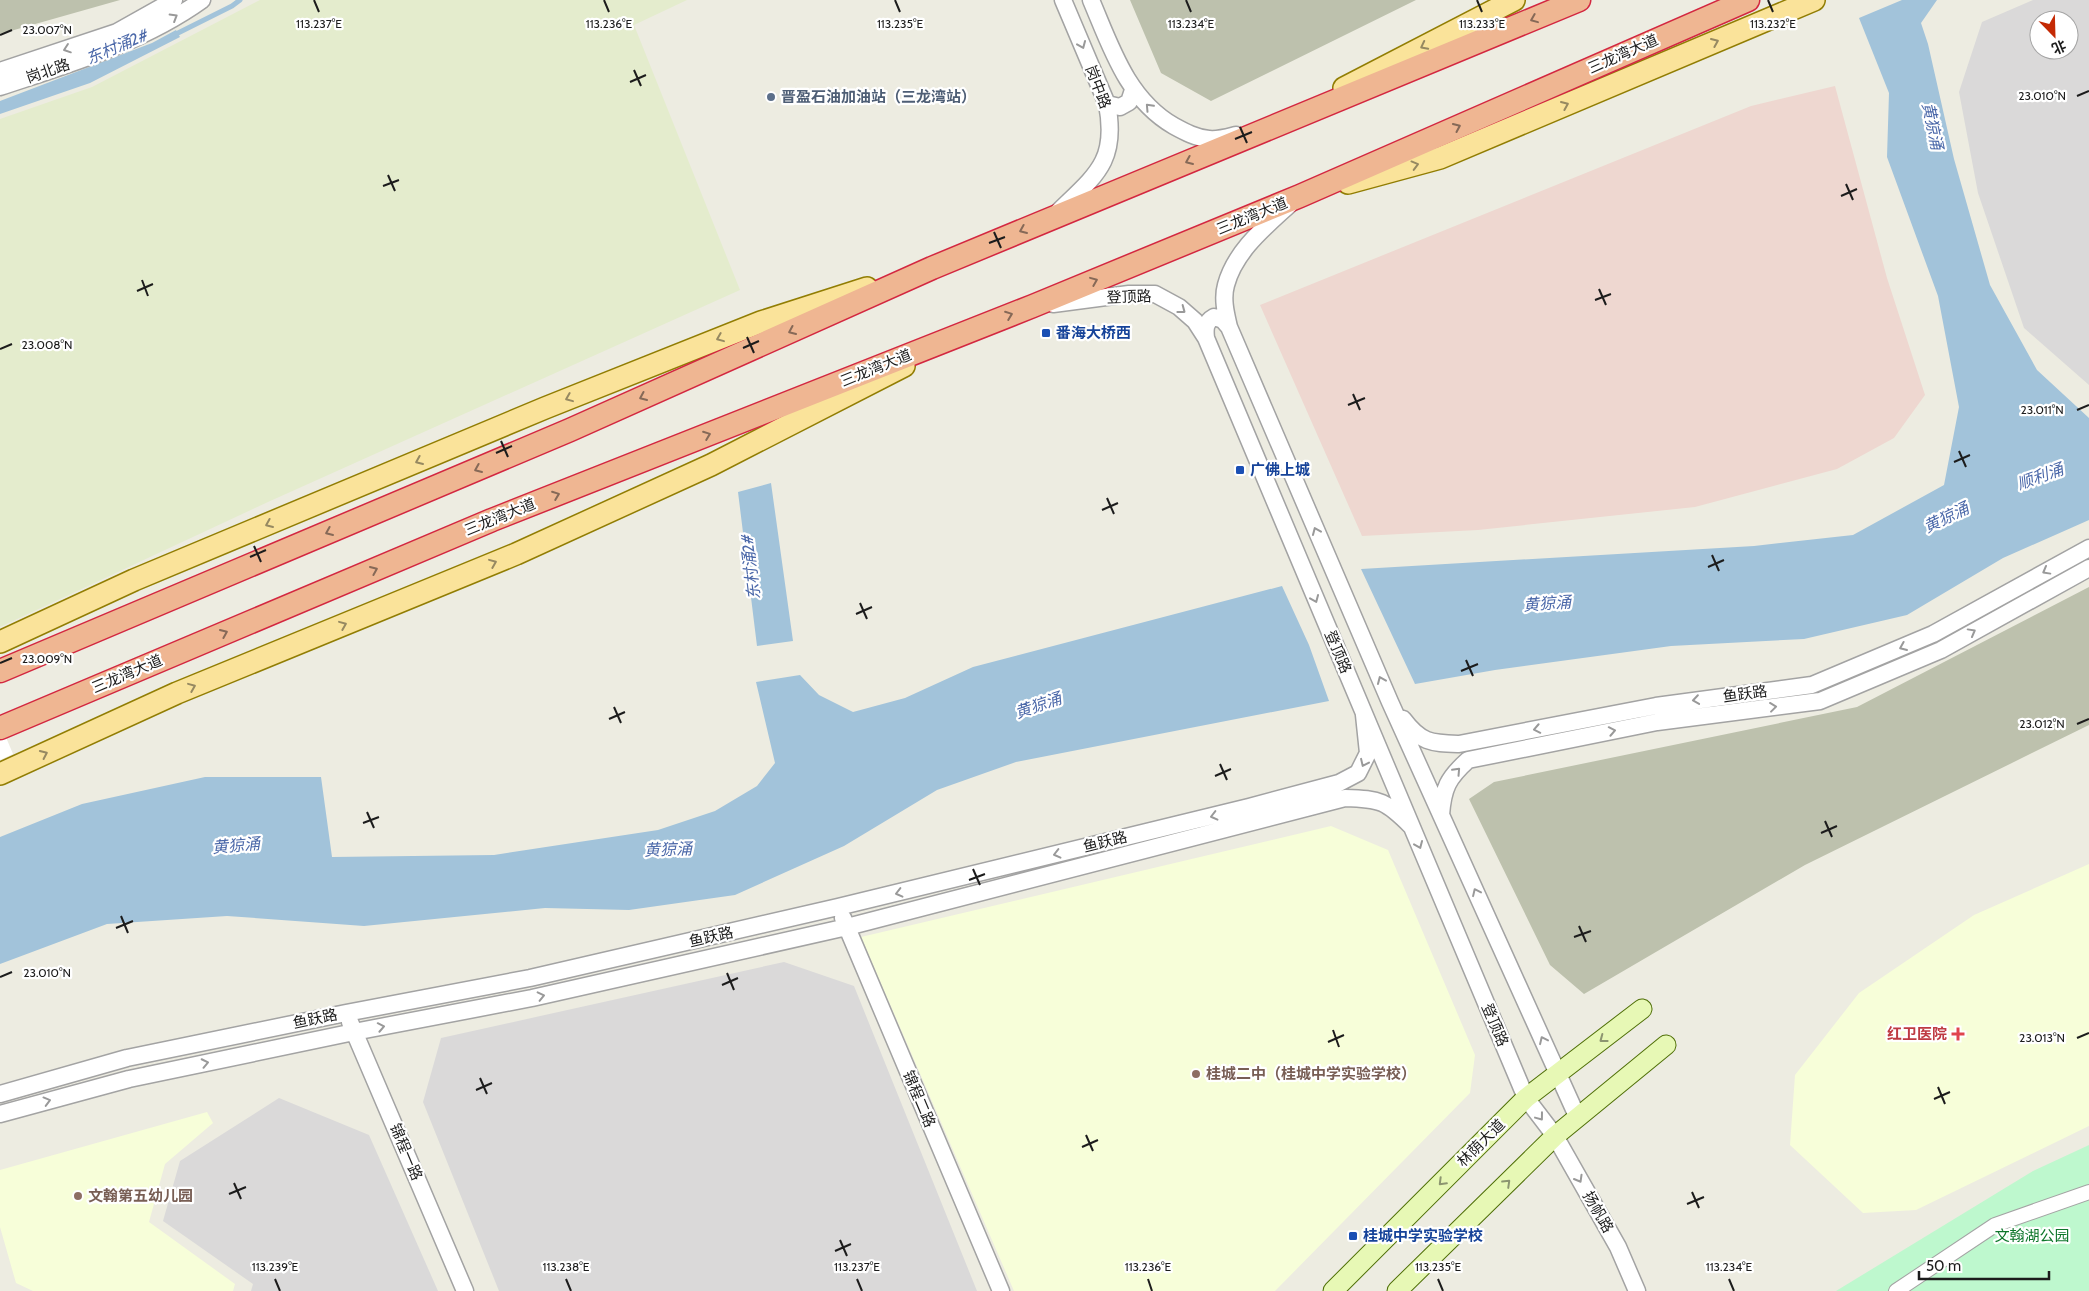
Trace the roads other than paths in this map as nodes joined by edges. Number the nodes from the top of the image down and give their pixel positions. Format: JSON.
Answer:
{"nodes":[{"id":1,"x":174,"y":0,"type":"edge"},
{"id":2,"x":202,"y":0,"type":"edge"},
{"id":3,"x":1063,"y":0,"type":"edge"},
{"id":4,"x":1090,"y":0,"type":"edge"},
{"id":5,"x":1514,"y":0,"type":"edge"},
{"id":6,"x":1579,"y":0,"type":"edge"},
{"id":7,"x":1748,"y":0,"type":"edge"},
{"id":8,"x":1814,"y":0,"type":"edge"},
{"id":9,"x":0,"y":71,"type":"edge"},
{"id":10,"x":0,"y":87,"type":"edge"},
{"id":11,"x":1133,"y":90,"type":"junction"},
{"id":12,"x":1107,"y":104,"type":"junction"},
{"id":13,"x":1258,"y":132,"type":"junction"},
{"id":14,"x":1300,"y":196,"type":"junction"},
{"id":15,"x":1053,"y":217,"type":"junction"},
{"id":16,"x":932,"y":268,"type":"junction"},
{"id":17,"x":1033,"y":306,"type":"junction"},
{"id":18,"x":986,"y":324,"type":"junction"},
{"id":19,"x":1229,"y":328,"type":"junction"},
{"id":20,"x":1206,"y":338,"type":"junction"},
{"id":21,"x":2089,"y":548,"type":"edge"},
{"id":22,"x":2089,"y":568,"type":"edge"},
{"id":23,"x":0,"y":642,"type":"edge"},
{"id":24,"x":0,"y":671,"type":"edge"},
{"id":25,"x":1390,"y":702,"type":"junction"},
{"id":26,"x":1364,"y":715,"type":"junction"},
{"id":27,"x":1,"y":728,"type":"edge"},
{"id":28,"x":0,"y":774,"type":"edge"},
{"id":29,"x":1441,"y":815,"type":"junction"},
{"id":30,"x":1411,"y":826,"type":"junction"},
{"id":31,"x":838,"y":907,"type":"junction"},
{"id":32,"x":847,"y":927,"type":"junction"},
{"id":33,"x":1642,"y":1009,"type":"dead end"},
{"id":34,"x":346,"y":1013,"type":"junction"},
{"id":35,"x":354,"y":1032,"type":"junction"},
{"id":36,"x":1666,"y":1045,"type":"dead end"},
{"id":37,"x":1559,"y":1074,"type":"junction"},
{"id":38,"x":0,"y":1094,"type":"edge"},
{"id":39,"x":1526,"y":1098,"type":"junction"},
{"id":40,"x":0,"y":1114,"type":"edge"},
{"id":41,"x":1577,"y":1116,"type":"junction"},
{"id":42,"x":1555,"y":1136,"type":"junction"},
{"id":43,"x":2089,"y":1192,"type":"edge"},
{"id":44,"x":466,"y":1291,"type":"edge"},
{"id":45,"x":1000,"y":1291,"type":"edge"},
{"id":46,"x":1333,"y":1291,"type":"edge"},
{"id":47,"x":1397,"y":1291,"type":"edge"},
{"id":48,"x":1637,"y":1291,"type":"edge"},
{"id":49,"x":1896,"y":1291,"type":"edge"}],
"edges":[{"from":1,"to":9,"type":"street","name":"岗北路","one_way":true},
{"from":10,"to":2,"type":"street","name":"岗北路","one_way":true},
{"from":3,"to":12,"type":"street","name":"岗中路","one_way":true},
{"from":4,"to":11,"type":"street","name":"岗中路"},
{"from":5,"to":13,"type":"main road","one_way":true},
{"from":6,"to":13,"type":"highway","one_way":true},
{"from":14,"to":7,"type":"highway","name":"三龙湾大道","one_way":true},
{"from":14,"to":8,"type":"main road","one_way":true},
{"from":11,"to":12,"type":"street"},
{"from":13,"to":11,"type":"street","name":"岗中路","one_way":true},
{"from":12,"to":15,"type":"street","name":"岗中路"},
{"from":13,"to":15,"type":"highway","one_way":true},
{"from":17,"to":14,"type":"highway","name":"三龙湾大道","one_way":true},
{"from":14,"to":19,"type":"street","name":"登顶路"},
{"from":15,"to":16,"type":"highway","one_way":true},
{"from":16,"to":23,"type":"main road","one_way":true},
{"from":16,"to":24,"type":"highway","one_way":true},
{"from":18,"to":17,"type":"highway","name":"三龙湾大道","one_way":true},
{"from":17,"to":20,"type":"street","name":"登顶路","one_way":true},
{"from":27,"to":18,"type":"highway","name":"三龙湾大道","one_way":true},
{"from":28,"to":18,"type":"main road","one_way":true},
{"from":19,"to":20,"type":"street"},
{"from":25,"to":19,"type":"street","name":"登顶路","one_way":true},
{"from":20,"to":26,"type":"street","name":"登顶路","one_way":true},
{"from":21,"to":25,"type":"street","name":"鱼跃路","one_way":true},
{"from":29,"to":22,"type":"street","name":"鱼跃路","one_way":true},
{"from":25,"to":29,"type":"street","name":"登顶路"},
{"from":26,"to":30,"type":"street","name":"登顶路"},
{"from":26,"to":31,"type":"street","name":"鱼跃路","one_way":true},
{"from":37,"to":29,"type":"street","name":"登顶路","one_way":true},
{"from":30,"to":32,"type":"street","name":"鱼跃路"},
{"from":30,"to":39,"type":"street","name":"登顶路","one_way":true},
{"from":31,"to":32,"type":"street","name":"锦程二路"},
{"from":31,"to":34,"type":"street","name":"鱼跃路"},
{"from":35,"to":32,"type":"street","name":"鱼跃路","one_way":true},
{"from":32,"to":45,"type":"street","name":"锦程二路"},
{"from":33,"to":37,"type":"main road","name":"林荫大道","one_way":true},
{"from":34,"to":35,"type":"street","name":"锦程一路"},
{"from":34,"to":38,"type":"street","name":"鱼跃路"},
{"from":40,"to":35,"type":"street","name":"鱼跃路","one_way":true},
{"from":35,"to":44,"type":"street","name":"锦程一路"},
{"from":36,"to":41,"type":"main road"},
{"from":37,"to":39,"type":"main road","name":"林荫大道"},
{"from":37,"to":41,"type":"street","name":"登顶路"},
{"from":39,"to":42,"type":"street","name":"登顶路","one_way":true},
{"from":39,"to":46,"type":"main road","name":"林荫大道","one_way":true},
{"from":41,"to":42,"type":"main road"},
{"from":47,"to":42,"type":"main road","one_way":true},
{"from":42,"to":48,"type":"street","name":"扬帆路","one_way":true},
{"from":43,"to":49,"type":"street"}]}
